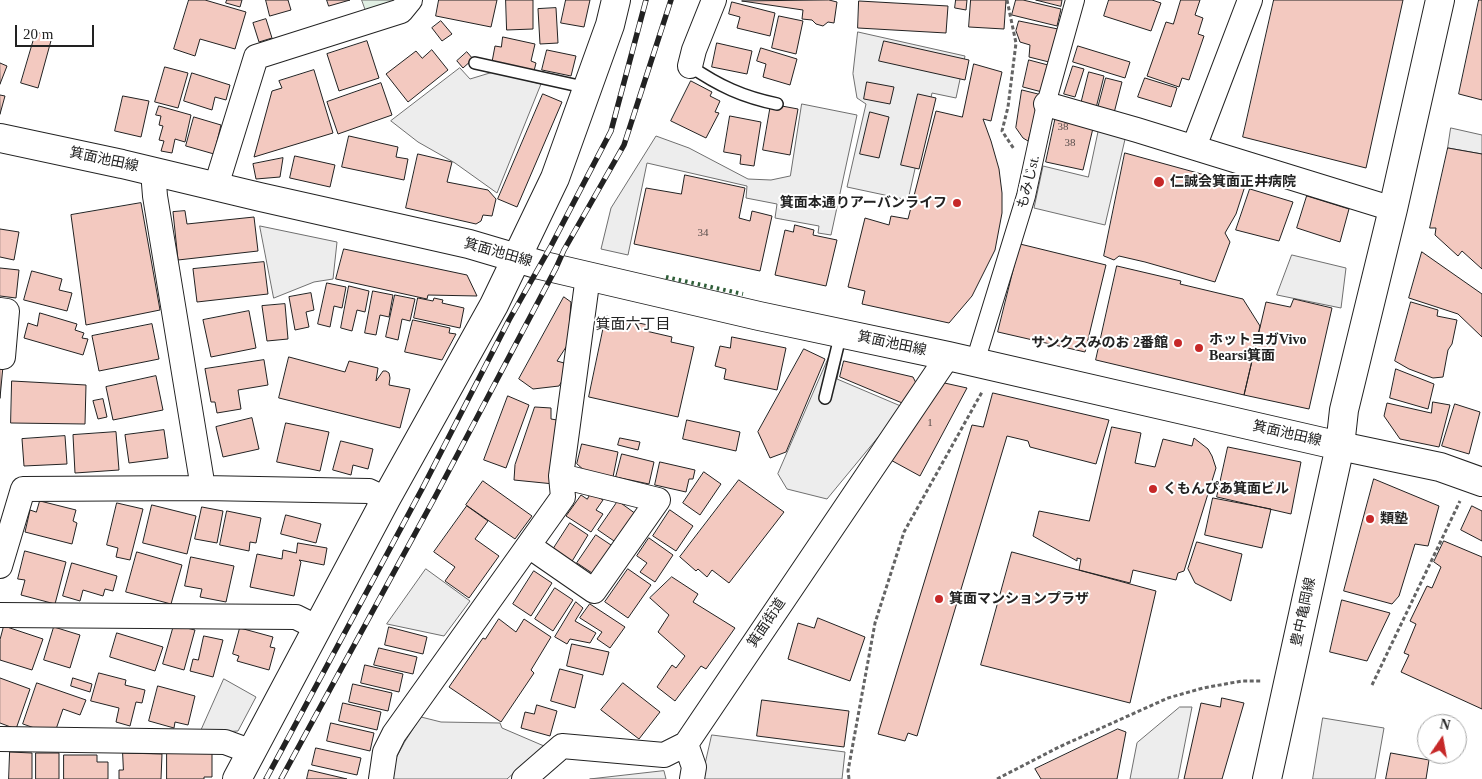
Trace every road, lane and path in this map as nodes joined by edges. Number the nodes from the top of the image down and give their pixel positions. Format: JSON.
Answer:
{"nodes":[{"id":1,"x":410,"y":0,"type":"edge"},
{"id":2,"x":616,"y":0,"type":"edge"},
{"id":3,"x":714,"y":0,"type":"edge"},
{"id":4,"x":1007,"y":0,"type":"edge"},
{"id":5,"x":1075,"y":0,"type":"edge"},
{"id":6,"x":1250,"y":0,"type":"edge"},
{"id":7,"x":1440,"y":0,"type":"edge"},
{"id":8,"x":475,"y":62,"type":"dead end"},
{"id":9,"x":690,"y":66,"type":"joint"},
{"id":10,"x":588,"y":88,"type":"junction"},
{"id":11,"x":777,"y":104,"type":"dead end"},
{"id":12,"x":1046,"y":104,"type":"junction"},
{"id":13,"x":0,"y":138,"type":"edge"},
{"id":14,"x":1194,"y":147,"type":"junction"},
{"id":15,"x":153,"y":171,"type":"junction"},
{"id":16,"x":1031,"y":175,"type":"junction"},
{"id":17,"x":216,"y":186,"type":"junction"},
{"id":18,"x":1393,"y":209,"type":"junction"},
{"id":19,"x":516,"y":258,"type":"junction"},
{"id":20,"x":588,"y":276,"type":"junction"},
{"id":21,"x":0,"y":310,"type":"edge"},
{"id":22,"x":841,"y":333,"type":"junction"},
{"id":23,"x":948,"y":356,"type":"junction"},
{"id":24,"x":3,"y":357,"type":"dead end"},
{"id":25,"x":980,"y":374,"type":"junction"},
{"id":26,"x":825,"y":398,"type":"dead end"},
{"id":27,"x":1340,"y":446,"type":"junction"},
{"id":28,"x":561,"y":476,"type":"junction"},
{"id":29,"x":203,"y":488,"type":"junction"},
{"id":30,"x":1472,"y":489,"type":"edge"},
{"id":31,"x":386,"y":499,"type":"junction"},
{"id":32,"x":528,"y":546,"type":"junction"},
{"id":33,"x":0,"y":566,"type":"edge"},
{"id":34,"x":0,"y":615,"type":"edge"},
{"id":35,"x":318,"y":628,"type":"junction"},
{"id":36,"x":1263,"y":681,"type":"dead end"},
{"id":37,"x":1372,"y":685,"type":"dead end"},
{"id":38,"x":0,"y":739,"type":"edge"},
{"id":39,"x":686,"y":744,"type":"junction"},
{"id":40,"x":252,"y":752,"type":"junction"},
{"id":41,"x":237,"y":779,"type":"edge"},
{"id":42,"x":382,"y":779,"type":"edge"},
{"id":43,"x":524,"y":779,"type":"edge"},
{"id":44,"x":692,"y":779,"type":"edge"},
{"id":45,"x":849,"y":779,"type":"edge"},
{"id":46,"x":997,"y":779,"type":"edge"},
{"id":47,"x":1267,"y":779,"type":"edge"}],
"edges":[{"from":1,"to":17,"type":"street"},
{"from":2,"to":10,"type":"main road"},
{"from":3,"to":9,"type":"street"},
{"from":4,"to":16,"type":"path"},
{"from":5,"to":12,"type":"street","name":"もみじst."},
{"from":6,"to":14,"type":"street"},
{"from":7,"to":18,"type":"main road","name":"箕面池田線"},
{"from":8,"to":10,"type":"lane"},
{"from":9,"to":11,"type":"lane"},
{"from":10,"to":19,"type":"main road"},
{"from":12,"to":14,"type":"street"},
{"from":12,"to":16,"type":"street","name":"もみじst."},
{"from":13,"to":15,"type":"main road","name":"箕面池田線"},
{"from":14,"to":18,"type":"street"},
{"from":15,"to":17,"type":"main road","name":"箕面池田線"},
{"from":15,"to":29,"type":"street"},
{"from":16,"to":25,"type":"street","name":"もみじst."},
{"from":17,"to":19,"type":"main road","name":"箕面池田線"},
{"from":18,"to":27,"type":"main road","name":"箕面池田線"},
{"from":19,"to":20,"type":"main road","name":"箕面池田線"},
{"from":19,"to":31,"type":"main road"},
{"from":20,"to":22,"type":"main road","name":"箕面池田線"},
{"from":20,"to":28,"type":"street"},
{"from":21,"to":24,"type":"street"},
{"from":22,"to":23,"type":"main road","name":"箕面池田線"},
{"from":22,"to":26,"type":"lane"},
{"from":23,"to":25,"type":"main road","name":"箕面池田線"},
{"from":23,"to":39,"type":"street","name":"箕面街道"},
{"from":25,"to":27,"type":"main road","name":"箕面池田線"},
{"from":25,"to":45,"type":"path"},
{"from":27,"to":30,"type":"main road"},
{"from":27,"to":47,"type":"main road","name":"豊中亀岡線"},
{"from":28,"to":32,"type":"street"},
{"from":28,"to":32,"type":"street"},
{"from":29,"to":31,"type":"street"},
{"from":29,"to":33,"type":"street"},
{"from":30,"to":37,"type":"path"},
{"from":31,"to":35,"type":"main road"},
{"from":32,"to":42,"type":"street"},
{"from":34,"to":35,"type":"street"},
{"from":35,"to":40,"type":"main road"},
{"from":36,"to":46,"type":"path"},
{"from":38,"to":40,"type":"street"},
{"from":39,"to":43,"type":"street","name":"箕面街道"},
{"from":39,"to":44,"type":"street"},
{"from":40,"to":41,"type":"main road"}]}
